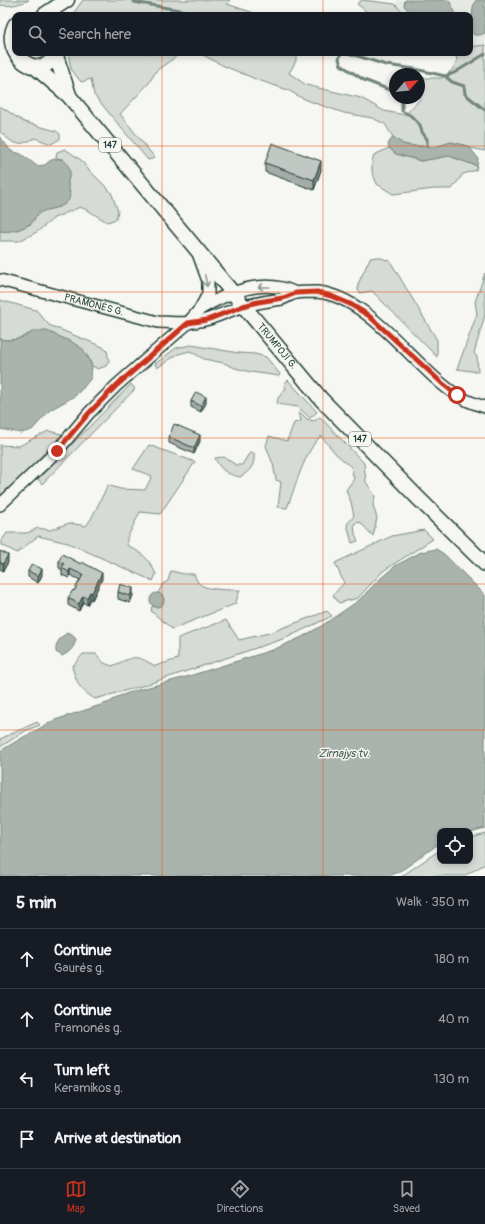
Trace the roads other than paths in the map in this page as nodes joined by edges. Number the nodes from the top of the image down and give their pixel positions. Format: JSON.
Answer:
{"nodes":[{"id":1,"x":68,"y":0,"type":"edge"},
{"id":2,"x":49,"y":12,"type":"edge"},
{"id":3,"x":64,"y":12,"type":"edge"},
{"id":4,"x":9,"y":26,"type":"edge"},
{"id":5,"x":4,"y":39,"type":"edge"},
{"id":6,"x":12,"y":54,"type":"edge"},
{"id":7,"x":13,"y":56,"type":"edge"},
{"id":8,"x":55,"y":56,"type":"edge"},
{"id":9,"x":57,"y":56,"type":"edge"},
{"id":10,"x":35,"y":67,"type":"junction"},
{"id":11,"x":69,"y":96,"type":"junction"},
{"id":12,"x":198,"y":251,"type":"junction"},
{"id":13,"x":0,"y":280,"type":"edge"},
{"id":14,"x":232,"y":293,"type":"junction"},
{"id":15,"x":296,"y":293,"type":"junction"},
{"id":16,"x":243,"y":306,"type":"junction"},
{"id":17,"x":200,"y":309,"type":"junction"},
{"id":18,"x":188,"y":323,"type":"junction"},
{"id":19,"x":485,"y":407,"type":"edge"},
{"id":20,"x":0,"y":505,"type":"edge"},
{"id":21,"x":485,"y":564,"type":"edge"}],
"edges":[{"from":1,"to":2,"type":"main road"},
{"from":1,"to":3,"type":"main road"},
{"from":4,"to":5,"type":"main road"},
{"from":5,"to":6,"type":"main road","name":"TRUMPOJI G."},
{"from":7,"to":10,"type":"main road","name":"TRUMPOJI G."},
{"from":8,"to":10,"type":"main road"},
{"from":9,"to":11,"type":"main road","name":"TRUMPOJI G."},
{"from":10,"to":11,"type":"main road","name":"TRUMPOJI G."},
{"from":11,"to":12,"type":"main road","name":"TRUMPOJI G.","number":"147"},
{"from":12,"to":14,"type":"main road","name":"TRUMPOJI G.","number":"147"},
{"from":12,"to":17,"type":"street","one_way":true},
{"from":13,"to":18,"type":"street","name":"PRAMONĖS G."},
{"from":15,"to":14,"type":"street","one_way":true},
{"from":14,"to":16,"type":"main road","name":"TRUMPOJI G.","number":"147"},
{"from":14,"to":17,"type":"street"},
{"from":15,"to":16,"type":"street","name":"PRAMONĖS G."},
{"from":15,"to":19,"type":"street"},
{"from":16,"to":18,"type":"street","name":"PRAMONĖS G."},
{"from":16,"to":21,"type":"main road","name":"TRUMPOJI G.","number":"147"},
{"from":17,"to":18,"type":"street"},
{"from":18,"to":20,"type":"street"}]}
